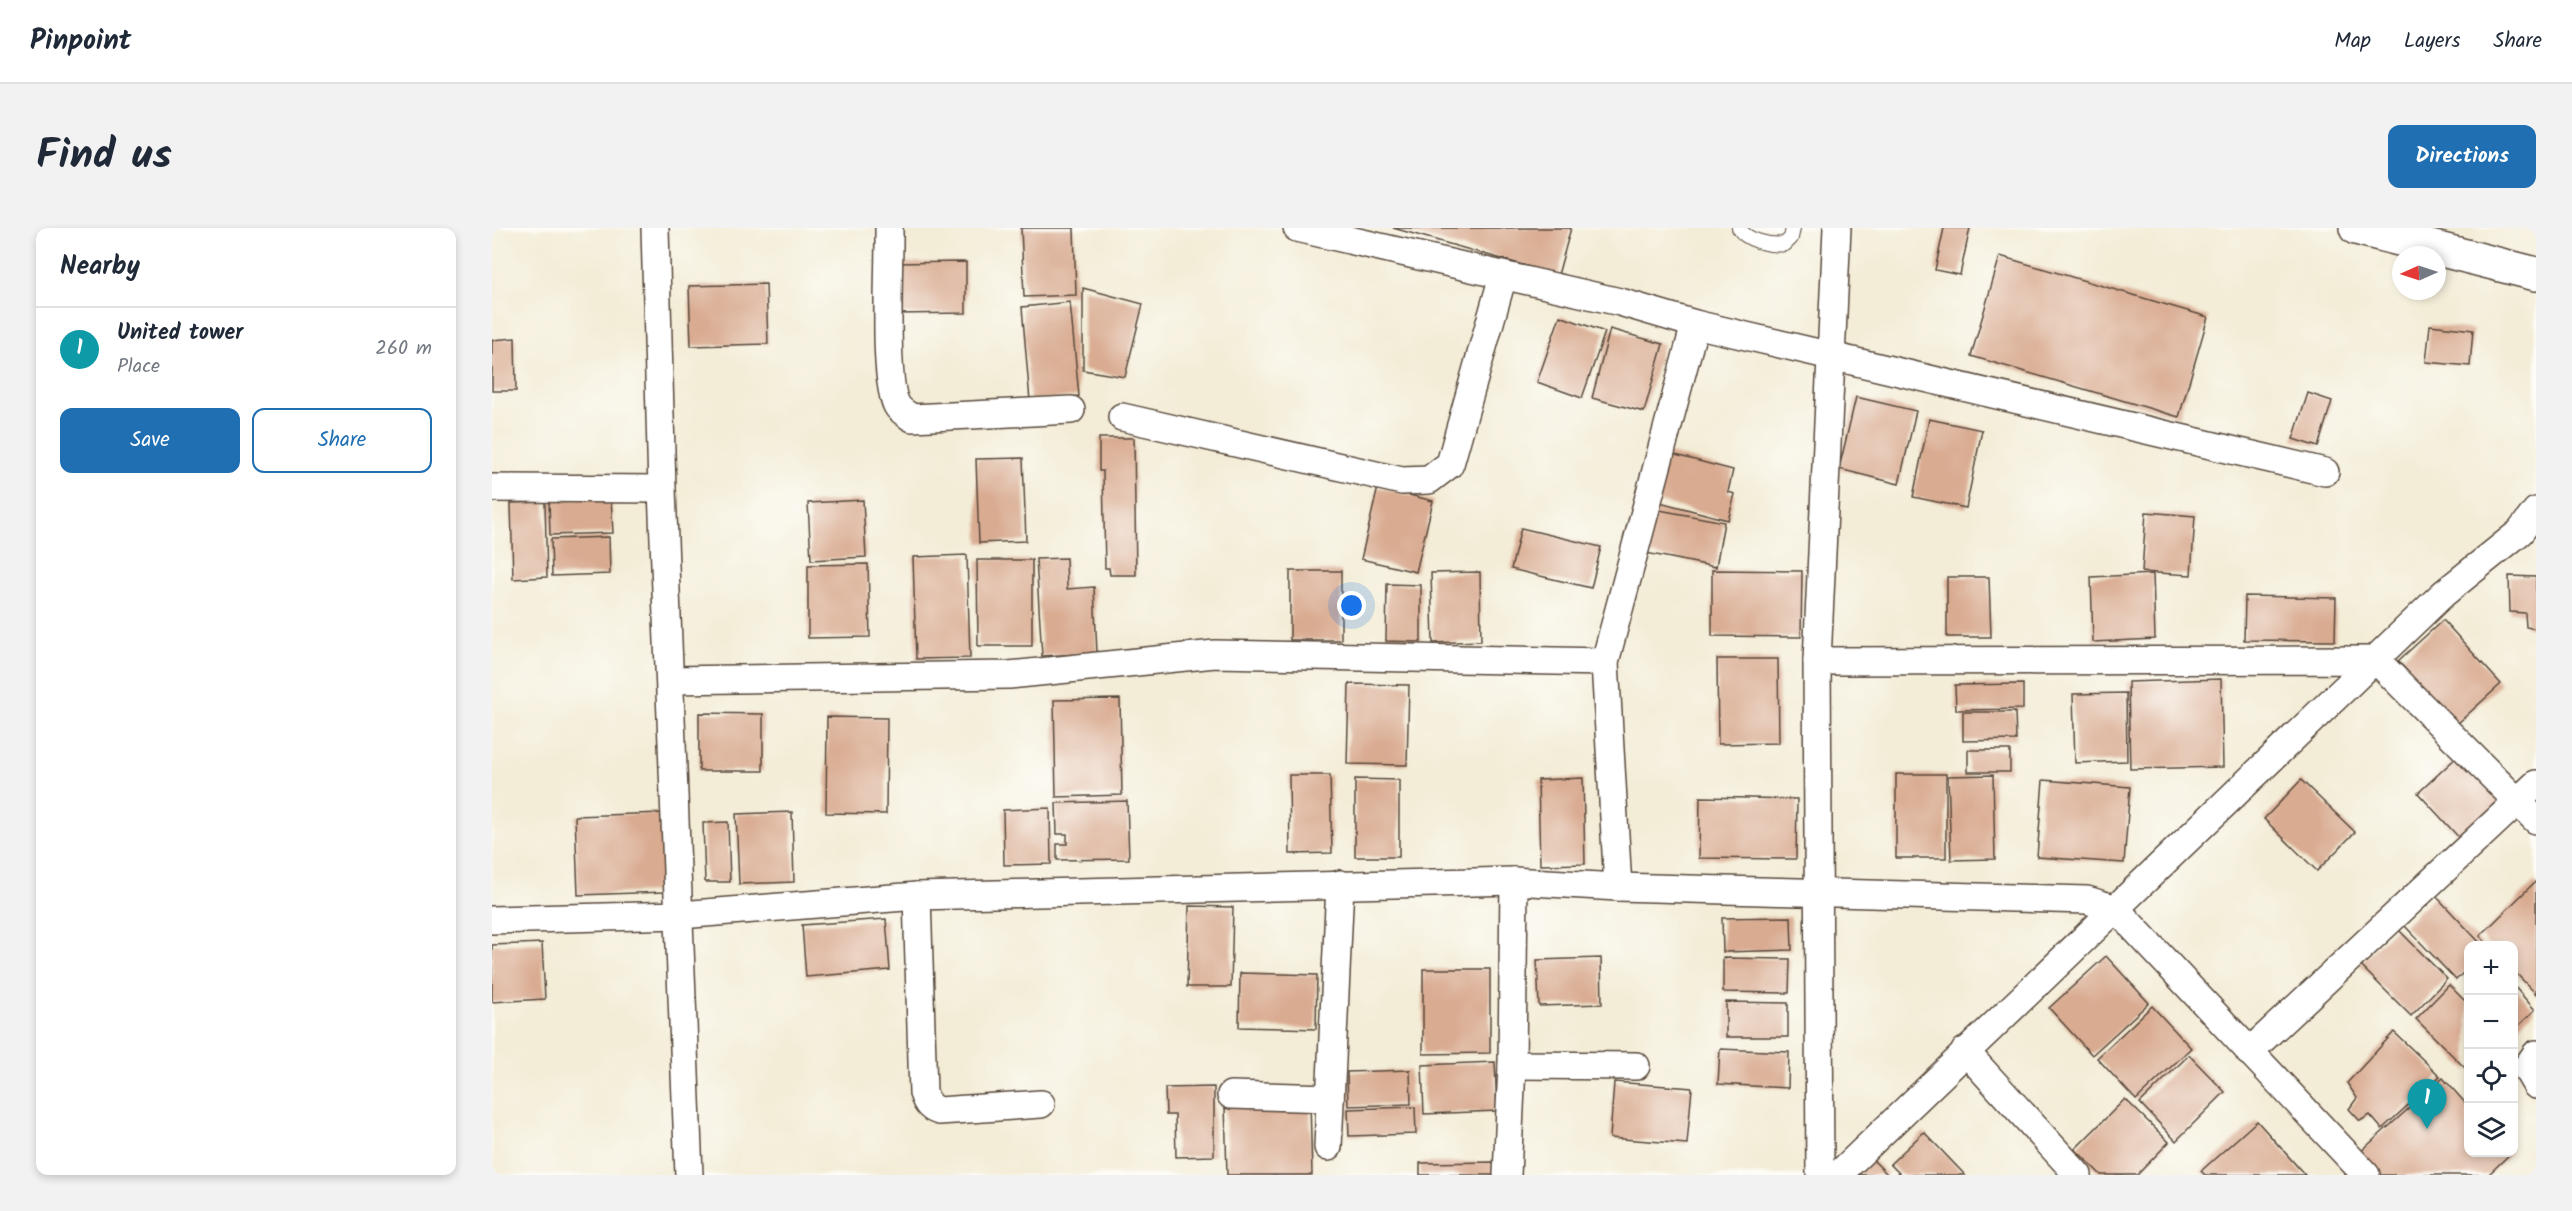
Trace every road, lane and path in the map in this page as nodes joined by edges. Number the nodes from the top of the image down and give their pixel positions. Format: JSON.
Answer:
{"nodes":[{"id":1,"x":655,"y":228,"type":"edge"},
{"id":2,"x":890,"y":228,"type":"edge"},
{"id":3,"x":1297,"y":228,"type":"edge"},
{"id":4,"x":1739,"y":228,"type":"edge"},
{"id":5,"x":1792,"y":228,"type":"edge"},
{"id":6,"x":1837,"y":228,"type":"edge"},
{"id":7,"x":2356,"y":228,"type":"edge"},
{"id":8,"x":2536,"y":274,"type":"edge"},
{"id":9,"x":1503,"y":276,"type":"junction"},
{"id":10,"x":1695,"y":324,"type":"junction"},
{"id":11,"x":1829,"y":356,"type":"junction"},
{"id":12,"x":1071,"y":410,"type":"dead end"},
{"id":13,"x":1122,"y":417,"type":"dead end"},
{"id":14,"x":2325,"y":472,"type":"dead end"},
{"id":15,"x":492,"y":488,"type":"edge"},
{"id":16,"x":662,"y":489,"type":"junction"},
{"id":17,"x":2536,"y":511,"type":"edge"},
{"id":18,"x":2528,"y":534,"type":"edge"},
{"id":19,"x":1817,"y":660,"type":"junction"},
{"id":20,"x":2376,"y":660,"type":"junction"},
{"id":21,"x":1605,"y":662,"type":"junction"},
{"id":22,"x":670,"y":680,"type":"junction"},
{"id":23,"x":2530,"y":802,"type":"edge"},
{"id":24,"x":1514,"y":881,"type":"junction"},
{"id":25,"x":1340,"y":884,"type":"junction"},
{"id":26,"x":1618,"y":887,"type":"junction"},
{"id":27,"x":1819,"y":893,"type":"junction"},
{"id":28,"x":917,"y":896,"type":"junction"},
{"id":29,"x":2116,"y":909,"type":"junction"},
{"id":30,"x":680,"y":915,"type":"junction"},
{"id":31,"x":492,"y":920,"type":"edge"},
{"id":32,"x":1965,"y":1051,"type":"junction"},
{"id":33,"x":2249,"y":1052,"type":"junction"},
{"id":34,"x":2536,"y":1054,"type":"edge"},
{"id":35,"x":1512,"y":1065,"type":"junction"},
{"id":36,"x":1636,"y":1066,"type":"dead end"},
{"id":37,"x":2536,"y":1085,"type":"edge"},
{"id":38,"x":1231,"y":1095,"type":"dead end"},
{"id":39,"x":1330,"y":1098,"type":"junction"},
{"id":40,"x":1041,"y":1104,"type":"dead end"},
{"id":41,"x":1328,"y":1147,"type":"dead end"},
{"id":42,"x":690,"y":1175,"type":"edge"},
{"id":43,"x":1507,"y":1175,"type":"edge"},
{"id":44,"x":1820,"y":1175,"type":"edge"},
{"id":45,"x":1838,"y":1175,"type":"edge"},
{"id":46,"x":2078,"y":1175,"type":"edge"},
{"id":47,"x":2366,"y":1175,"type":"edge"}],
"edges":[{"from":1,"to":16,"type":"street"},
{"from":2,"to":12,"type":"street"},
{"from":3,"to":9,"type":"street"},
{"from":4,"to":5,"type":"lane"},
{"from":6,"to":11,"type":"street"},
{"from":7,"to":8,"type":"street"},
{"from":9,"to":10,"type":"street"},
{"from":9,"to":13,"type":"street"},
{"from":10,"to":11,"type":"street"},
{"from":10,"to":21,"type":"street"},
{"from":11,"to":14,"type":"street"},
{"from":11,"to":19,"type":"street"},
{"from":15,"to":16,"type":"street"},
{"from":16,"to":22,"type":"street"},
{"from":17,"to":18,"type":"street"},
{"from":18,"to":20,"type":"street"},
{"from":19,"to":20,"type":"street"},
{"from":19,"to":27,"type":"street"},
{"from":20,"to":23,"type":"street"},
{"from":20,"to":29,"type":"street"},
{"from":21,"to":22,"type":"street"},
{"from":21,"to":26,"type":"street"},
{"from":22,"to":30,"type":"street"},
{"from":23,"to":33,"type":"street"},
{"from":24,"to":25,"type":"street"},
{"from":24,"to":26,"type":"street"},
{"from":24,"to":35,"type":"street"},
{"from":25,"to":28,"type":"street"},
{"from":25,"to":39,"type":"street"},
{"from":26,"to":27,"type":"street"},
{"from":27,"to":29,"type":"street"},
{"from":27,"to":44,"type":"street"},
{"from":28,"to":30,"type":"street"},
{"from":28,"to":40,"type":"street"},
{"from":29,"to":32,"type":"street"},
{"from":29,"to":33,"type":"street"},
{"from":30,"to":31,"type":"street"},
{"from":30,"to":42,"type":"street"},
{"from":32,"to":45,"type":"street"},
{"from":32,"to":46,"type":"street"},
{"from":33,"to":47,"type":"street"},
{"from":34,"to":37,"type":"street"},
{"from":35,"to":36,"type":"street"},
{"from":35,"to":43,"type":"street"},
{"from":38,"to":39,"type":"street"},
{"from":39,"to":41,"type":"street"}]}
